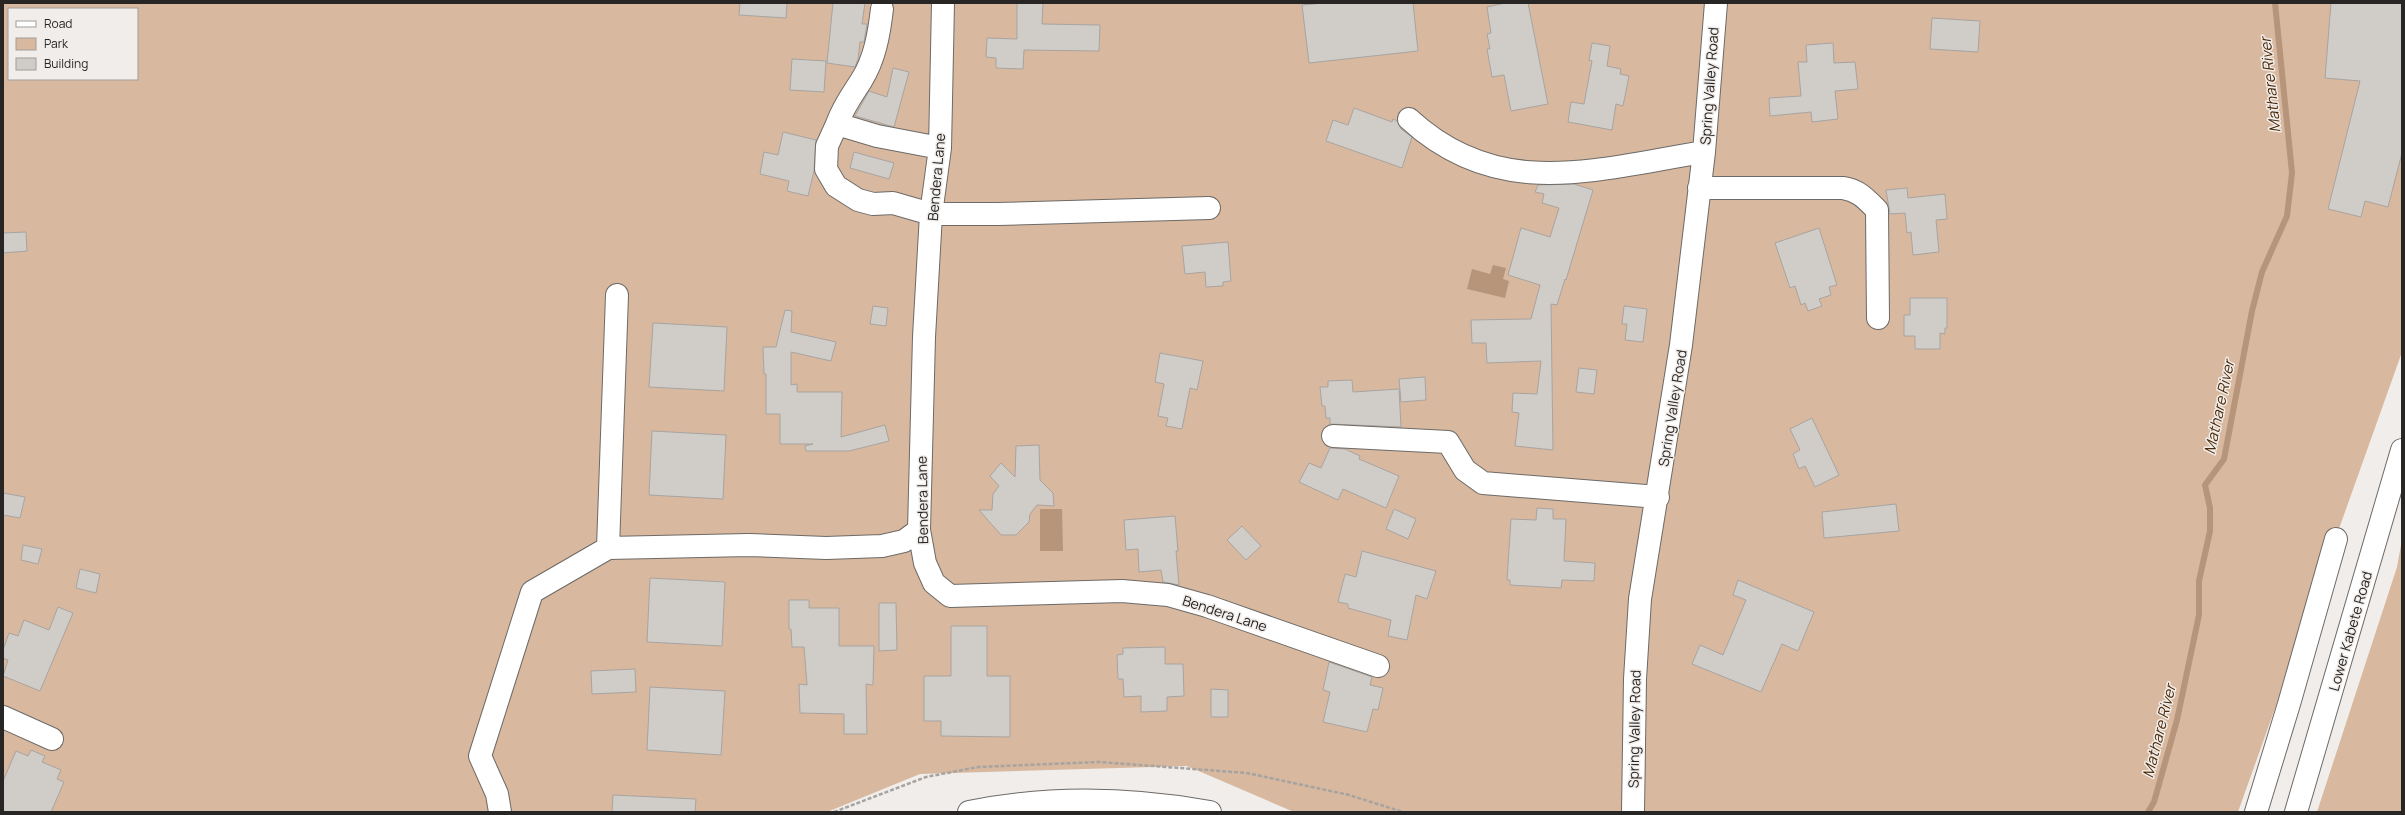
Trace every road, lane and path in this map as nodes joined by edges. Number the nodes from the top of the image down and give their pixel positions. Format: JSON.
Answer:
{"nodes":[{"id":1,"x":943,"y":3,"type":"edge"},
{"id":2,"x":1716,"y":3,"type":"edge"},
{"id":3,"x":882,"y":9,"type":"dead end"},
{"id":4,"x":1409,"y":119,"type":"dead end"},
{"id":5,"x":837,"y":124,"type":"junction"},
{"id":6,"x":940,"y":148,"type":"junction"},
{"id":7,"x":1704,"y":152,"type":"junction"},
{"id":8,"x":1699,"y":188,"type":"junction"},
{"id":9,"x":1209,"y":208,"type":"dead end"},
{"id":10,"x":931,"y":214,"type":"junction"},
{"id":11,"x":617,"y":295,"type":"dead end"},
{"id":12,"x":1878,"y":318,"type":"dead end"},
{"id":13,"x":1333,"y":436,"type":"dead end"},
{"id":14,"x":2402,"y":450,"type":"edge"},
{"id":15,"x":1658,"y":497,"type":"junction"},
{"id":16,"x":920,"y":530,"type":"junction"},
{"id":17,"x":2336,"y":539,"type":"dead end"},
{"id":18,"x":608,"y":548,"type":"junction"},
{"id":19,"x":1378,"y":666,"type":"dead end"},
{"id":20,"x":3,"y":717,"type":"edge"},
{"id":21,"x":52,"y":739,"type":"dead end"},
{"id":22,"x":500,"y":812,"type":"edge"},
{"id":23,"x":834,"y":812,"type":"edge"},
{"id":24,"x":968,"y":812,"type":"edge"},
{"id":25,"x":1210,"y":812,"type":"edge"},
{"id":26,"x":1403,"y":812,"type":"edge"},
{"id":27,"x":1633,"y":812,"type":"edge"},
{"id":28,"x":2256,"y":812,"type":"edge"},
{"id":29,"x":2296,"y":812,"type":"edge"}],
"edges":[{"from":1,"to":6,"type":"street","name":"Bendera Lane"},
{"from":2,"to":7,"type":"street","name":"Spring Valley Road"},
{"from":3,"to":5,"type":"street"},
{"from":4,"to":7,"type":"street"},
{"from":5,"to":6,"type":"street"},
{"from":5,"to":10,"type":"street"},
{"from":6,"to":10,"type":"street","name":"Bendera Lane"},
{"from":7,"to":8,"type":"street","name":"Spring Valley Road"},
{"from":8,"to":12,"type":"street"},
{"from":8,"to":15,"type":"street","name":"Spring Valley Road"},
{"from":9,"to":10,"type":"street"},
{"from":10,"to":16,"type":"street","name":"Bendera Lane"},
{"from":11,"to":18,"type":"street"},
{"from":13,"to":15,"type":"street"},
{"from":14,"to":29,"type":"street","name":"Lower Kabete Road"},
{"from":15,"to":27,"type":"street","name":"Spring Valley Road"},
{"from":16,"to":18,"type":"street"},
{"from":16,"to":19,"type":"street","name":"Bendera Lane"},
{"from":17,"to":28,"type":"street"},
{"from":18,"to":22,"type":"street"},
{"from":20,"to":21,"type":"street"},
{"from":23,"to":26,"type":"path"},
{"from":24,"to":25,"type":"street"}]}
